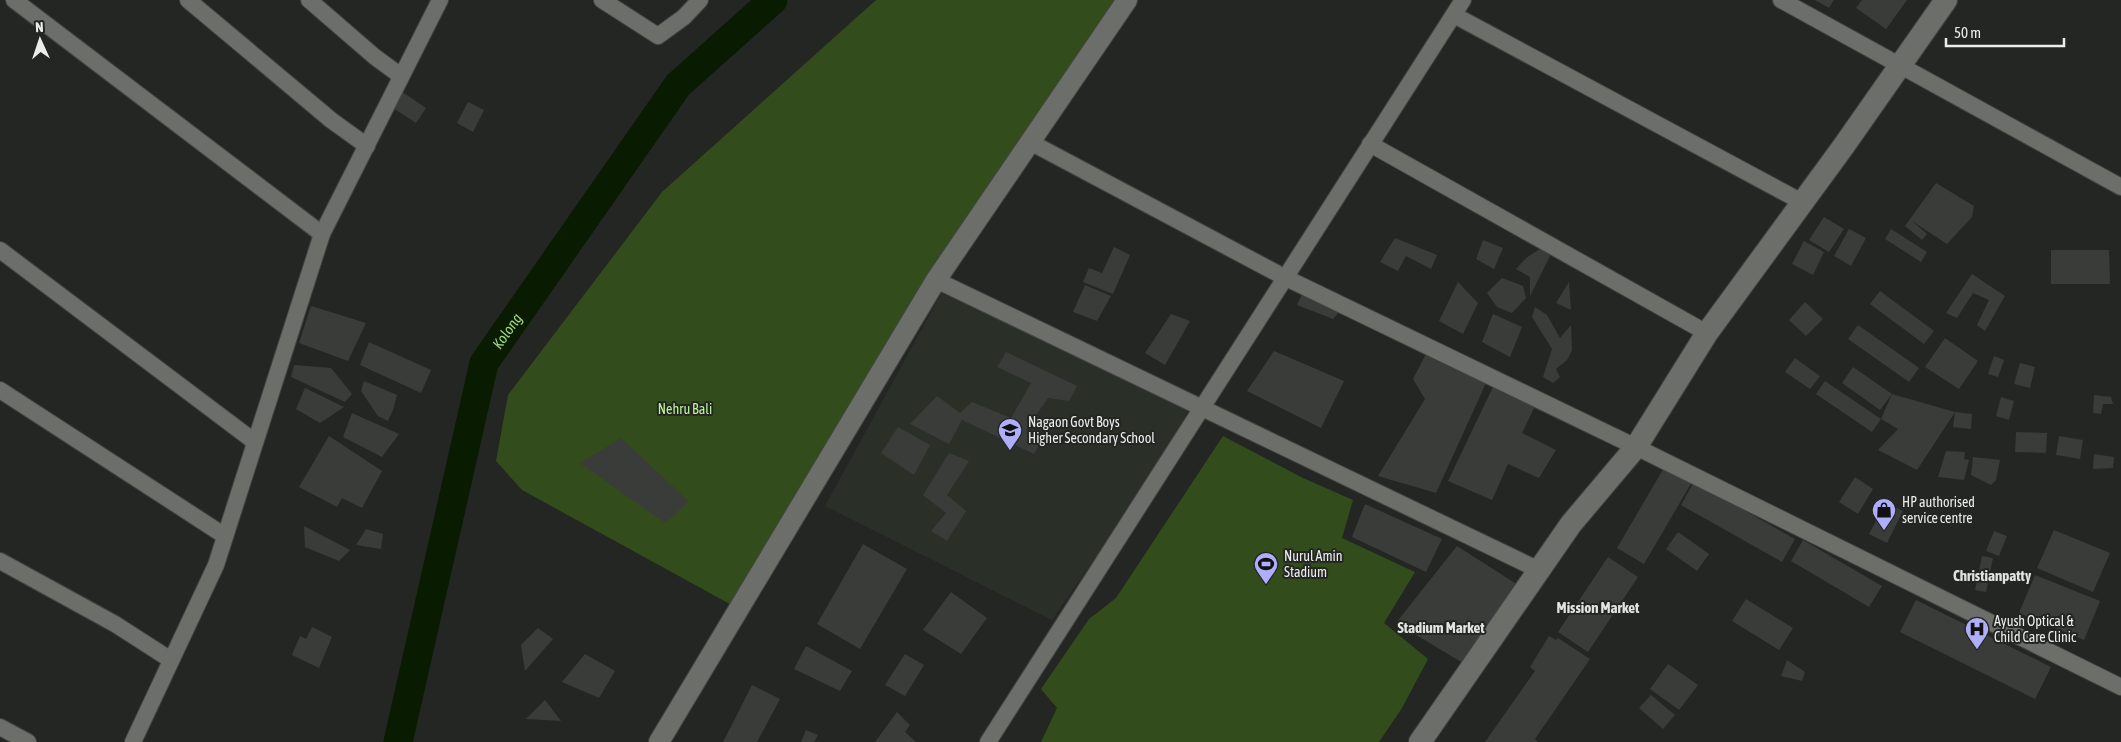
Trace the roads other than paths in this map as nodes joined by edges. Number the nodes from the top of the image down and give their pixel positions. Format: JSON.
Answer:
{"nodes":[{"id":1,"x":14,"y":0,"type":"edge"},
{"id":2,"x":188,"y":0,"type":"edge"},
{"id":3,"x":309,"y":0,"type":"edge"},
{"id":4,"x":440,"y":0,"type":"edge"},
{"id":5,"x":602,"y":0,"type":"edge"},
{"id":6,"x":700,"y":0,"type":"edge"},
{"id":7,"x":1127,"y":0,"type":"edge"},
{"id":8,"x":1463,"y":0,"type":"edge"},
{"id":9,"x":1781,"y":0,"type":"edge"},
{"id":10,"x":1946,"y":0,"type":"edge"},
{"id":11,"x":1454,"y":15,"type":"junction"},
{"id":12,"x":1899,"y":67,"type":"junction"},
{"id":13,"x":402,"y":76,"type":"junction"},
{"id":14,"x":1030,"y":142,"type":"junction"},
{"id":15,"x":1370,"y":144,"type":"junction"},
{"id":16,"x":367,"y":146,"type":"junction"},
{"id":17,"x":2121,"y":187,"type":"edge"},
{"id":18,"x":1802,"y":202,"type":"junction"},
{"id":19,"x":322,"y":234,"type":"junction"},
{"id":20,"x":0,"y":250,"type":"edge"},
{"id":21,"x":1284,"y":277,"type":"junction"},
{"id":22,"x":936,"y":280,"type":"junction"},
{"id":23,"x":1706,"y":333,"type":"junction"},
{"id":24,"x":0,"y":390,"type":"edge"},
{"id":25,"x":1203,"y":408,"type":"junction"},
{"id":26,"x":255,"y":442,"type":"junction"},
{"id":27,"x":1636,"y":447,"type":"junction"},
{"id":28,"x":225,"y":536,"type":"junction"},
{"id":29,"x":0,"y":561,"type":"edge"},
{"id":30,"x":1539,"y":570,"type":"junction"},
{"id":31,"x":171,"y":660,"type":"junction"},
{"id":32,"x":2121,"y":687,"type":"edge"},
{"id":33,"x":0,"y":727,"type":"edge"},
{"id":34,"x":28,"y":742,"type":"edge"},
{"id":35,"x":133,"y":742,"type":"edge"},
{"id":36,"x":659,"y":742,"type":"edge"},
{"id":37,"x":988,"y":742,"type":"edge"},
{"id":38,"x":1420,"y":742,"type":"edge"}],
"edges":[{"from":1,"to":19,"type":"street"},
{"from":2,"to":16,"type":"street"},
{"from":3,"to":13,"type":"street"},
{"from":4,"to":13,"type":"street"},
{"from":5,"to":6,"type":"street"},
{"from":7,"to":14,"type":"street"},
{"from":8,"to":11,"type":"street"},
{"from":9,"to":12,"type":"street"},
{"from":10,"to":12,"type":"main road"},
{"from":11,"to":15,"type":"street"},
{"from":11,"to":18,"type":"street"},
{"from":12,"to":17,"type":"street"},
{"from":12,"to":18,"type":"main road"},
{"from":13,"to":16,"type":"street"},
{"from":14,"to":21,"type":"street"},
{"from":14,"to":22,"type":"street"},
{"from":15,"to":21,"type":"street"},
{"from":15,"to":23,"type":"street"},
{"from":16,"to":19,"type":"street"},
{"from":18,"to":23,"type":"main road"},
{"from":19,"to":26,"type":"street"},
{"from":20,"to":26,"type":"street"},
{"from":21,"to":25,"type":"street"},
{"from":21,"to":27,"type":"street"},
{"from":22,"to":25,"type":"street"},
{"from":22,"to":36,"type":"street"},
{"from":23,"to":27,"type":"main road"},
{"from":24,"to":28,"type":"street"},
{"from":25,"to":30,"type":"street"},
{"from":25,"to":37,"type":"street"},
{"from":26,"to":28,"type":"street"},
{"from":27,"to":30,"type":"main road"},
{"from":27,"to":32,"type":"street"},
{"from":28,"to":31,"type":"street"},
{"from":29,"to":31,"type":"street"},
{"from":30,"to":38,"type":"main road"},
{"from":31,"to":35,"type":"street"},
{"from":33,"to":34,"type":"street"}]}
